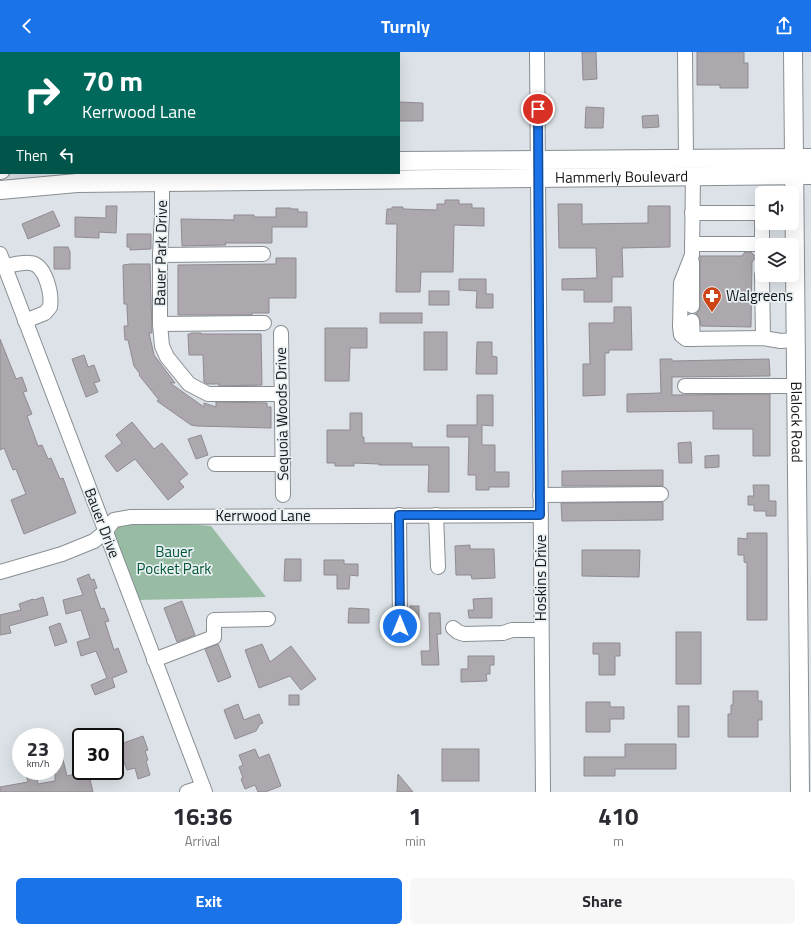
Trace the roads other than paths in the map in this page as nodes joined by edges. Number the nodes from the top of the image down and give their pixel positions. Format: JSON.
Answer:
{"nodes":[{"id":1,"x":537,"y":52,"type":"edge"},
{"id":2,"x":685,"y":52,"type":"edge"},
{"id":3,"x":793,"y":52,"type":"edge"},
{"id":4,"x":686,"y":159,"type":"junction"},
{"id":5,"x":539,"y":160,"type":"junction"},
{"id":6,"x":400,"y":161,"type":"edge"},
{"id":7,"x":799,"y":164,"type":"edge"},
{"id":8,"x":811,"y":175,"type":"edge"},
{"id":9,"x":693,"y":176,"type":"junction"},
{"id":10,"x":162,"y":177,"type":"edge"},
{"id":11,"x":317,"y":177,"type":"edge"},
{"id":12,"x":539,"y":178,"type":"junction"},
{"id":13,"x":0,"y":190,"type":"edge"},
{"id":14,"x":692,"y":213,"type":"junction"},
{"id":15,"x":762,"y":238,"type":"edge"},
{"id":16,"x":755,"y":245,"type":"edge"},
{"id":17,"x":692,"y":250,"type":"junction"},
{"id":18,"x":263,"y":254,"type":"dead end"},
{"id":19,"x":160,"y":255,"type":"junction"},
{"id":20,"x":2,"y":260,"type":"edge"},
{"id":21,"x":762,"y":282,"type":"edge"},
{"id":22,"x":692,"y":306,"type":"dead end"},
{"id":23,"x":26,"y":321,"type":"junction"},
{"id":24,"x":692,"y":321,"type":"dead end"},
{"id":25,"x":264,"y":323,"type":"dead end"},
{"id":26,"x":160,"y":324,"type":"junction"},
{"id":27,"x":281,"y":333,"type":"dead end"},
{"id":28,"x":763,"y":338,"type":"junction"},
{"id":29,"x":692,"y":340,"type":"junction"},
{"id":30,"x":803,"y":341,"type":"edge"},
{"id":31,"x":686,"y":386,"type":"dead end"},
{"id":32,"x":796,"y":386,"type":"junction"},
{"id":33,"x":282,"y":394,"type":"junction"},
{"id":34,"x":215,"y":464,"type":"dead end"},
{"id":35,"x":282,"y":464,"type":"junction"},
{"id":36,"x":661,"y":494,"type":"dead end"},
{"id":37,"x":283,"y":495,"type":"dead end"},
{"id":38,"x":540,"y":495,"type":"junction"},
{"id":39,"x":399,"y":515,"type":"junction"},
{"id":40,"x":436,"y":515,"type":"junction"},
{"id":41,"x":540,"y":515,"type":"junction"},
{"id":42,"x":105,"y":532,"type":"junction"},
{"id":43,"x":438,"y":567,"type":"dead end"},
{"id":44,"x":0,"y":572,"type":"edge"},
{"id":45,"x":805,"y":604,"type":"edge"},
{"id":46,"x":268,"y":619,"type":"dead end"},
{"id":47,"x":400,"y":626,"type":"dead end"},
{"id":48,"x":453,"y":628,"type":"dead end"},
{"id":49,"x":541,"y":630,"type":"junction"},
{"id":50,"x":154,"y":660,"type":"junction"},
{"id":51,"x":204,"y":789,"type":"edge"},
{"id":52,"x":187,"y":792,"type":"edge"},
{"id":53,"x":543,"y":792,"type":"edge"},
{"id":54,"x":800,"y":792,"type":"edge"}],
"edges":[{"from":1,"to":5,"type":"street","name":"Hoskins Drive"},
{"from":2,"to":4,"type":"street"},
{"from":3,"to":7,"type":"main road","name":"Blalock Road"},
{"from":4,"to":5,"type":"main road","name":"Hammerly Boulevard"},
{"from":4,"to":7,"type":"main road","name":"Hammerly Boulevard"},
{"from":5,"to":6,"type":"main road","name":"Hammerly Boulevard"},
{"from":5,"to":12,"type":"street","name":"Hoskins Drive"},
{"from":7,"to":8,"type":"main road","name":"Hammerly Boulevard"},
{"from":7,"to":9,"type":"main road","name":"Hammerly Boulevard"},
{"from":7,"to":30,"type":"main road","name":"Blalock Road"},
{"from":9,"to":12,"type":"main road","name":"Hammerly Boulevard"},
{"from":9,"to":14,"type":"street"},
{"from":10,"to":11,"type":"main road","name":"Hammerly Boulevard"},
{"from":10,"to":13,"type":"main road","name":"Hammerly Boulevard"},
{"from":10,"to":19,"type":"street","name":"Bauer Park Drive"},
{"from":11,"to":12,"type":"main road","name":"Hammerly Boulevard"},
{"from":12,"to":38,"type":"street","name":"Hoskins Drive"},
{"from":14,"to":15,"type":"street"},
{"from":14,"to":17,"type":"street"},
{"from":16,"to":17,"type":"street"},
{"from":17,"to":22,"type":"street"},
{"from":17,"to":29,"type":"street"},
{"from":18,"to":19,"type":"street"},
{"from":19,"to":26,"type":"street","name":"Bauer Park Drive"},
{"from":20,"to":23,"type":"street","name":"Bauer Drive"},
{"from":20,"to":23,"type":"street"},
{"from":21,"to":28,"type":"street"},
{"from":23,"to":42,"type":"street","name":"Bauer Drive"},
{"from":24,"to":29,"type":"street"},
{"from":25,"to":26,"type":"street"},
{"from":26,"to":33,"type":"street","name":"Bauer Park Drive"},
{"from":27,"to":33,"type":"street","name":"Sequoia Woods Drive"},
{"from":28,"to":29,"type":"street"},
{"from":28,"to":30,"type":"street"},
{"from":30,"to":32,"type":"main road","name":"Blalock Road"},
{"from":31,"to":32,"type":"street"},
{"from":32,"to":45,"type":"main road","name":"Blalock Road"},
{"from":33,"to":35,"type":"street","name":"Sequoia Woods Drive"},
{"from":34,"to":35,"type":"street"},
{"from":35,"to":37,"type":"street","name":"Sequoia Woods Drive"},
{"from":36,"to":38,"type":"street"},
{"from":38,"to":41,"type":"street","name":"Hoskins Drive"},
{"from":39,"to":40,"type":"street","name":"Kerrwood Lane"},
{"from":39,"to":42,"type":"street","name":"Kerrwood Lane"},
{"from":39,"to":47,"type":"street"},
{"from":40,"to":41,"type":"street","name":"Kerrwood Lane"},
{"from":40,"to":43,"type":"street"},
{"from":41,"to":49,"type":"street","name":"Hoskins Drive"},
{"from":42,"to":44,"type":"street","name":"Kerrwood Lane"},
{"from":42,"to":50,"type":"street","name":"Bauer Drive"},
{"from":45,"to":54,"type":"main road","name":"Blalock Road"},
{"from":46,"to":50,"type":"street"},
{"from":48,"to":49,"type":"street"},
{"from":49,"to":53,"type":"street","name":"Hoskins Drive"},
{"from":50,"to":51,"type":"street","name":"Bauer Drive"},
{"from":51,"to":52,"type":"street"}]}
